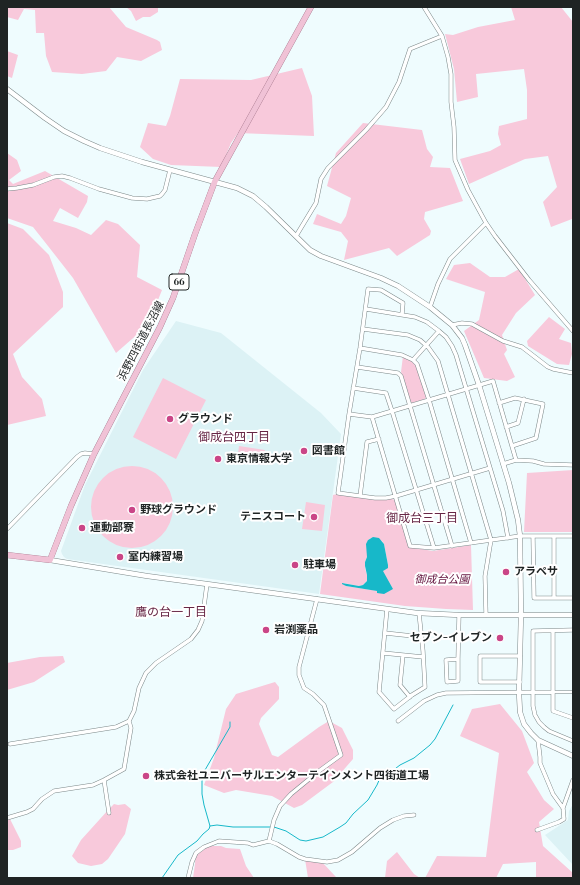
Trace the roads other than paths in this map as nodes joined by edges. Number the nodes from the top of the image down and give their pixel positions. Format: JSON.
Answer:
{"nodes":[{"id":1,"x":311,"y":7,"type":"edge"},
{"id":2,"x":424,"y":7,"type":"edge"},
{"id":3,"x":442,"y":36,"type":"junction"},
{"id":4,"x":7,"y":89,"type":"edge"},
{"id":5,"x":170,"y":170,"type":"junction"},
{"id":6,"x":215,"y":182,"type":"junction"},
{"id":7,"x":7,"y":189,"type":"edge"},
{"id":8,"x":486,"y":223,"type":"junction"},
{"id":9,"x":296,"y":236,"type":"junction"},
{"id":10,"x":430,"y":307,"type":"junction"},
{"id":11,"x":366,"y":309,"type":"junction"},
{"id":12,"x":402,"y":315,"type":"junction"},
{"id":13,"x":452,"y":325,"type":"junction"},
{"id":14,"x":363,"y":329,"type":"junction"},
{"id":15,"x":439,"y":331,"type":"junction"},
{"id":16,"x":573,"y":331,"type":"edge"},
{"id":17,"x":426,"y":346,"type":"junction"},
{"id":18,"x":360,"y":348,"type":"junction"},
{"id":19,"x":413,"y":360,"type":"junction"},
{"id":20,"x":357,"y":367,"type":"junction"},
{"id":21,"x":573,"y":373,"type":"edge"},
{"id":22,"x":479,"y":385,"type":"junction"},
{"id":23,"x":353,"y":388,"type":"junction"},
{"id":24,"x":466,"y":389,"type":"junction"},
{"id":25,"x":448,"y":394,"type":"junction"},
{"id":26,"x":429,"y":400,"type":"junction"},
{"id":27,"x":524,"y":400,"type":"junction"},
{"id":28,"x":499,"y":403,"type":"junction"},
{"id":29,"x":410,"y":406,"type":"junction"},
{"id":30,"x":392,"y":411,"type":"junction"},
{"id":31,"x":349,"y":414,"type":"junction"},
{"id":32,"x":372,"y":417,"type":"junction"},
{"id":33,"x":506,"y":427,"type":"junction"},
{"id":34,"x":379,"y":439,"type":"junction"},
{"id":35,"x":512,"y":446,"type":"junction"},
{"id":36,"x":94,"y":454,"type":"junction"},
{"id":37,"x":516,"y":460,"type":"junction"},
{"id":38,"x":503,"y":464,"type":"junction"},
{"id":39,"x":573,"y":464,"type":"edge"},
{"id":40,"x":490,"y":468,"type":"junction"},
{"id":41,"x":471,"y":474,"type":"junction"},
{"id":42,"x":452,"y":479,"type":"junction"},
{"id":43,"x":434,"y":485,"type":"junction"},
{"id":44,"x":416,"y":490,"type":"junction"},
{"id":45,"x":360,"y":496,"type":"junction"},
{"id":46,"x":396,"y":496,"type":"junction"},
{"id":47,"x":7,"y":530,"type":"edge"},
{"id":48,"x":520,"y":536,"type":"junction"},
{"id":49,"x":533,"y":536,"type":"junction"},
{"id":50,"x":554,"y":536,"type":"junction"},
{"id":51,"x":573,"y":536,"type":"edge"},
{"id":52,"x":508,"y":538,"type":"junction"},
{"id":53,"x":491,"y":540,"type":"junction"},
{"id":54,"x":471,"y":543,"type":"junction"},
{"id":55,"x":452,"y":546,"type":"junction"},
{"id":56,"x":434,"y":548,"type":"junction"},
{"id":57,"x":7,"y":555,"type":"edge"},
{"id":58,"x":50,"y":560,"type":"junction"},
{"id":59,"x":207,"y":584,"type":"junction"},
{"id":60,"x":554,"y":598,"type":"junction"},
{"id":61,"x":573,"y":598,"type":"edge"},
{"id":62,"x":317,"y":599,"type":"junction"},
{"id":63,"x":387,"y":609,"type":"junction"},
{"id":64,"x":419,"y":614,"type":"junction"},
{"id":65,"x":459,"y":615,"type":"junction"},
{"id":66,"x":486,"y":615,"type":"junction"},
{"id":67,"x":521,"y":615,"type":"junction"},
{"id":68,"x":573,"y":615,"type":"edge"},
{"id":69,"x":573,"y":630,"type":"edge"},
{"id":70,"x":553,"y":631,"type":"junction"},
{"id":71,"x":385,"y":633,"type":"junction"},
{"id":72,"x":422,"y":637,"type":"junction"},
{"id":73,"x":383,"y":653,"type":"junction"},
{"id":74,"x":404,"y":655,"type":"junction"},
{"id":75,"x":520,"y":656,"type":"junction"},
{"id":76,"x":424,"y":657,"type":"junction"},
{"id":77,"x":458,"y":659,"type":"junction"},
{"id":78,"x":520,"y":682,"type":"junction"},
{"id":79,"x":519,"y":692,"type":"junction"},
{"id":80,"x":533,"y":692,"type":"junction"},
{"id":81,"x":553,"y":692,"type":"junction"},
{"id":82,"x":573,"y":692,"type":"edge"},
{"id":83,"x":410,"y":697,"type":"junction"},
{"id":84,"x":573,"y":718,"type":"edge"},
{"id":85,"x":129,"y":721,"type":"junction"},
{"id":86,"x":398,"y":721,"type":"dead end"},
{"id":87,"x":538,"y":740,"type":"junction"},
{"id":88,"x":573,"y":741,"type":"edge"},
{"id":89,"x":10,"y":744,"type":"dead end"},
{"id":90,"x":573,"y":756,"type":"edge"},
{"id":91,"x":104,"y":780,"type":"junction"},
{"id":92,"x":573,"y":780,"type":"edge"},
{"id":93,"x":562,"y":808,"type":"junction"},
{"id":94,"x":109,"y":813,"type":"dead end"},
{"id":95,"x":414,"y":816,"type":"dead end"},
{"id":96,"x":7,"y":818,"type":"edge"},
{"id":97,"x":537,"y":830,"type":"dead end"},
{"id":98,"x":268,"y":841,"type":"junction"},
{"id":99,"x":188,"y":878,"type":"edge"}],
"edges":[{"from":1,"to":6,"type":"main road","name":"浜野四街道長沼線","number":"66"},
{"from":2,"to":3,"type":"street"},
{"from":3,"to":8,"type":"street"},
{"from":3,"to":9,"type":"street"},
{"from":4,"to":5,"type":"street"},
{"from":5,"to":6,"type":"street"},
{"from":5,"to":7,"type":"street"},
{"from":6,"to":9,"type":"street"},
{"from":6,"to":36,"type":"main road","name":"浜野四街道長沼線","number":"66"},
{"from":8,"to":10,"type":"street"},
{"from":8,"to":16,"type":"street"},
{"from":9,"to":10,"type":"street"},
{"from":10,"to":13,"type":"street"},
{"from":11,"to":12,"type":"street"},
{"from":11,"to":12,"type":"street"},
{"from":11,"to":14,"type":"street"},
{"from":12,"to":15,"type":"street"},
{"from":13,"to":21,"type":"street"},
{"from":13,"to":22,"type":"street"},
{"from":14,"to":17,"type":"street"},
{"from":14,"to":18,"type":"street"},
{"from":15,"to":17,"type":"street"},
{"from":15,"to":24,"type":"street"},
{"from":17,"to":19,"type":"street"},
{"from":17,"to":25,"type":"street"},
{"from":18,"to":19,"type":"street"},
{"from":18,"to":20,"type":"street"},
{"from":19,"to":26,"type":"street"},
{"from":20,"to":23,"type":"street"},
{"from":20,"to":29,"type":"street"},
{"from":22,"to":24,"type":"street"},
{"from":22,"to":28,"type":"street"},
{"from":22,"to":38,"type":"street"},
{"from":23,"to":30,"type":"street"},
{"from":23,"to":31,"type":"street"},
{"from":24,"to":25,"type":"street"},
{"from":24,"to":40,"type":"street"},
{"from":25,"to":26,"type":"street"},
{"from":25,"to":41,"type":"street"},
{"from":26,"to":29,"type":"street"},
{"from":26,"to":42,"type":"street"},
{"from":27,"to":28,"type":"street"},
{"from":27,"to":33,"type":"street"},
{"from":27,"to":35,"type":"street"},
{"from":28,"to":33,"type":"street"},
{"from":29,"to":30,"type":"street"},
{"from":29,"to":43,"type":"street"},
{"from":30,"to":32,"type":"street"},
{"from":30,"to":44,"type":"street"},
{"from":31,"to":32,"type":"street"},
{"from":31,"to":45,"type":"street"},
{"from":32,"to":34,"type":"street"},
{"from":33,"to":35,"type":"street"},
{"from":34,"to":45,"type":"street"},
{"from":34,"to":46,"type":"street"},
{"from":35,"to":37,"type":"street"},
{"from":36,"to":47,"type":"street"},
{"from":36,"to":58,"type":"main road","name":"浜野四街道長沼線","number":"66"},
{"from":37,"to":38,"type":"street"},
{"from":37,"to":39,"type":"street"},
{"from":38,"to":48,"type":"street"},
{"from":40,"to":41,"type":"street"},
{"from":40,"to":52,"type":"street"},
{"from":41,"to":42,"type":"street"},
{"from":41,"to":53,"type":"street"},
{"from":42,"to":43,"type":"street"},
{"from":42,"to":54,"type":"street"},
{"from":43,"to":44,"type":"street"},
{"from":43,"to":55,"type":"street"},
{"from":44,"to":46,"type":"street"},
{"from":44,"to":56,"type":"street"},
{"from":45,"to":46,"type":"street"},
{"from":46,"to":56,"type":"street"},
{"from":48,"to":49,"type":"street"},
{"from":48,"to":52,"type":"street"},
{"from":48,"to":67,"type":"street"},
{"from":49,"to":50,"type":"street"},
{"from":49,"to":60,"type":"street"},
{"from":50,"to":51,"type":"street"},
{"from":50,"to":60,"type":"street"},
{"from":52,"to":53,"type":"street"},
{"from":53,"to":54,"type":"street"},
{"from":53,"to":66,"type":"street"},
{"from":54,"to":55,"type":"street"},
{"from":55,"to":56,"type":"street"},
{"from":57,"to":58,"type":"main road"},
{"from":58,"to":59,"type":"street"},
{"from":59,"to":62,"type":"street"},
{"from":59,"to":85,"type":"street"},
{"from":60,"to":61,"type":"street"},
{"from":62,"to":63,"type":"street"},
{"from":62,"to":98,"type":"street"},
{"from":63,"to":64,"type":"street"},
{"from":63,"to":71,"type":"street"},
{"from":64,"to":65,"type":"street"},
{"from":64,"to":72,"type":"street"},
{"from":65,"to":66,"type":"street"},
{"from":65,"to":77,"type":"street"},
{"from":66,"to":67,"type":"street"},
{"from":67,"to":68,"type":"street"},
{"from":67,"to":75,"type":"street"},
{"from":69,"to":70,"type":"street"},
{"from":70,"to":80,"type":"street"},
{"from":70,"to":81,"type":"street"},
{"from":71,"to":72,"type":"street"},
{"from":71,"to":73,"type":"street"},
{"from":72,"to":76,"type":"street"},
{"from":73,"to":74,"type":"street"},
{"from":73,"to":83,"type":"street"},
{"from":74,"to":76,"type":"street"},
{"from":74,"to":83,"type":"street"},
{"from":75,"to":78,"type":"street"},
{"from":75,"to":78,"type":"street"},
{"from":76,"to":83,"type":"street"},
{"from":77,"to":77,"type":"street"},
{"from":78,"to":79,"type":"street"},
{"from":79,"to":80,"type":"street"},
{"from":79,"to":86,"type":"street"},
{"from":79,"to":87,"type":"street"},
{"from":80,"to":81,"type":"street"},
{"from":80,"to":88,"type":"street"},
{"from":81,"to":82,"type":"street"},
{"from":81,"to":84,"type":"street"},
{"from":85,"to":89,"type":"street"},
{"from":85,"to":91,"type":"street"},
{"from":87,"to":90,"type":"street"},
{"from":87,"to":93,"type":"street"},
{"from":91,"to":94,"type":"street"},
{"from":91,"to":96,"type":"street"},
{"from":92,"to":93,"type":"street"},
{"from":93,"to":97,"type":"street"},
{"from":95,"to":98,"type":"street"},
{"from":98,"to":99,"type":"street"}]}
